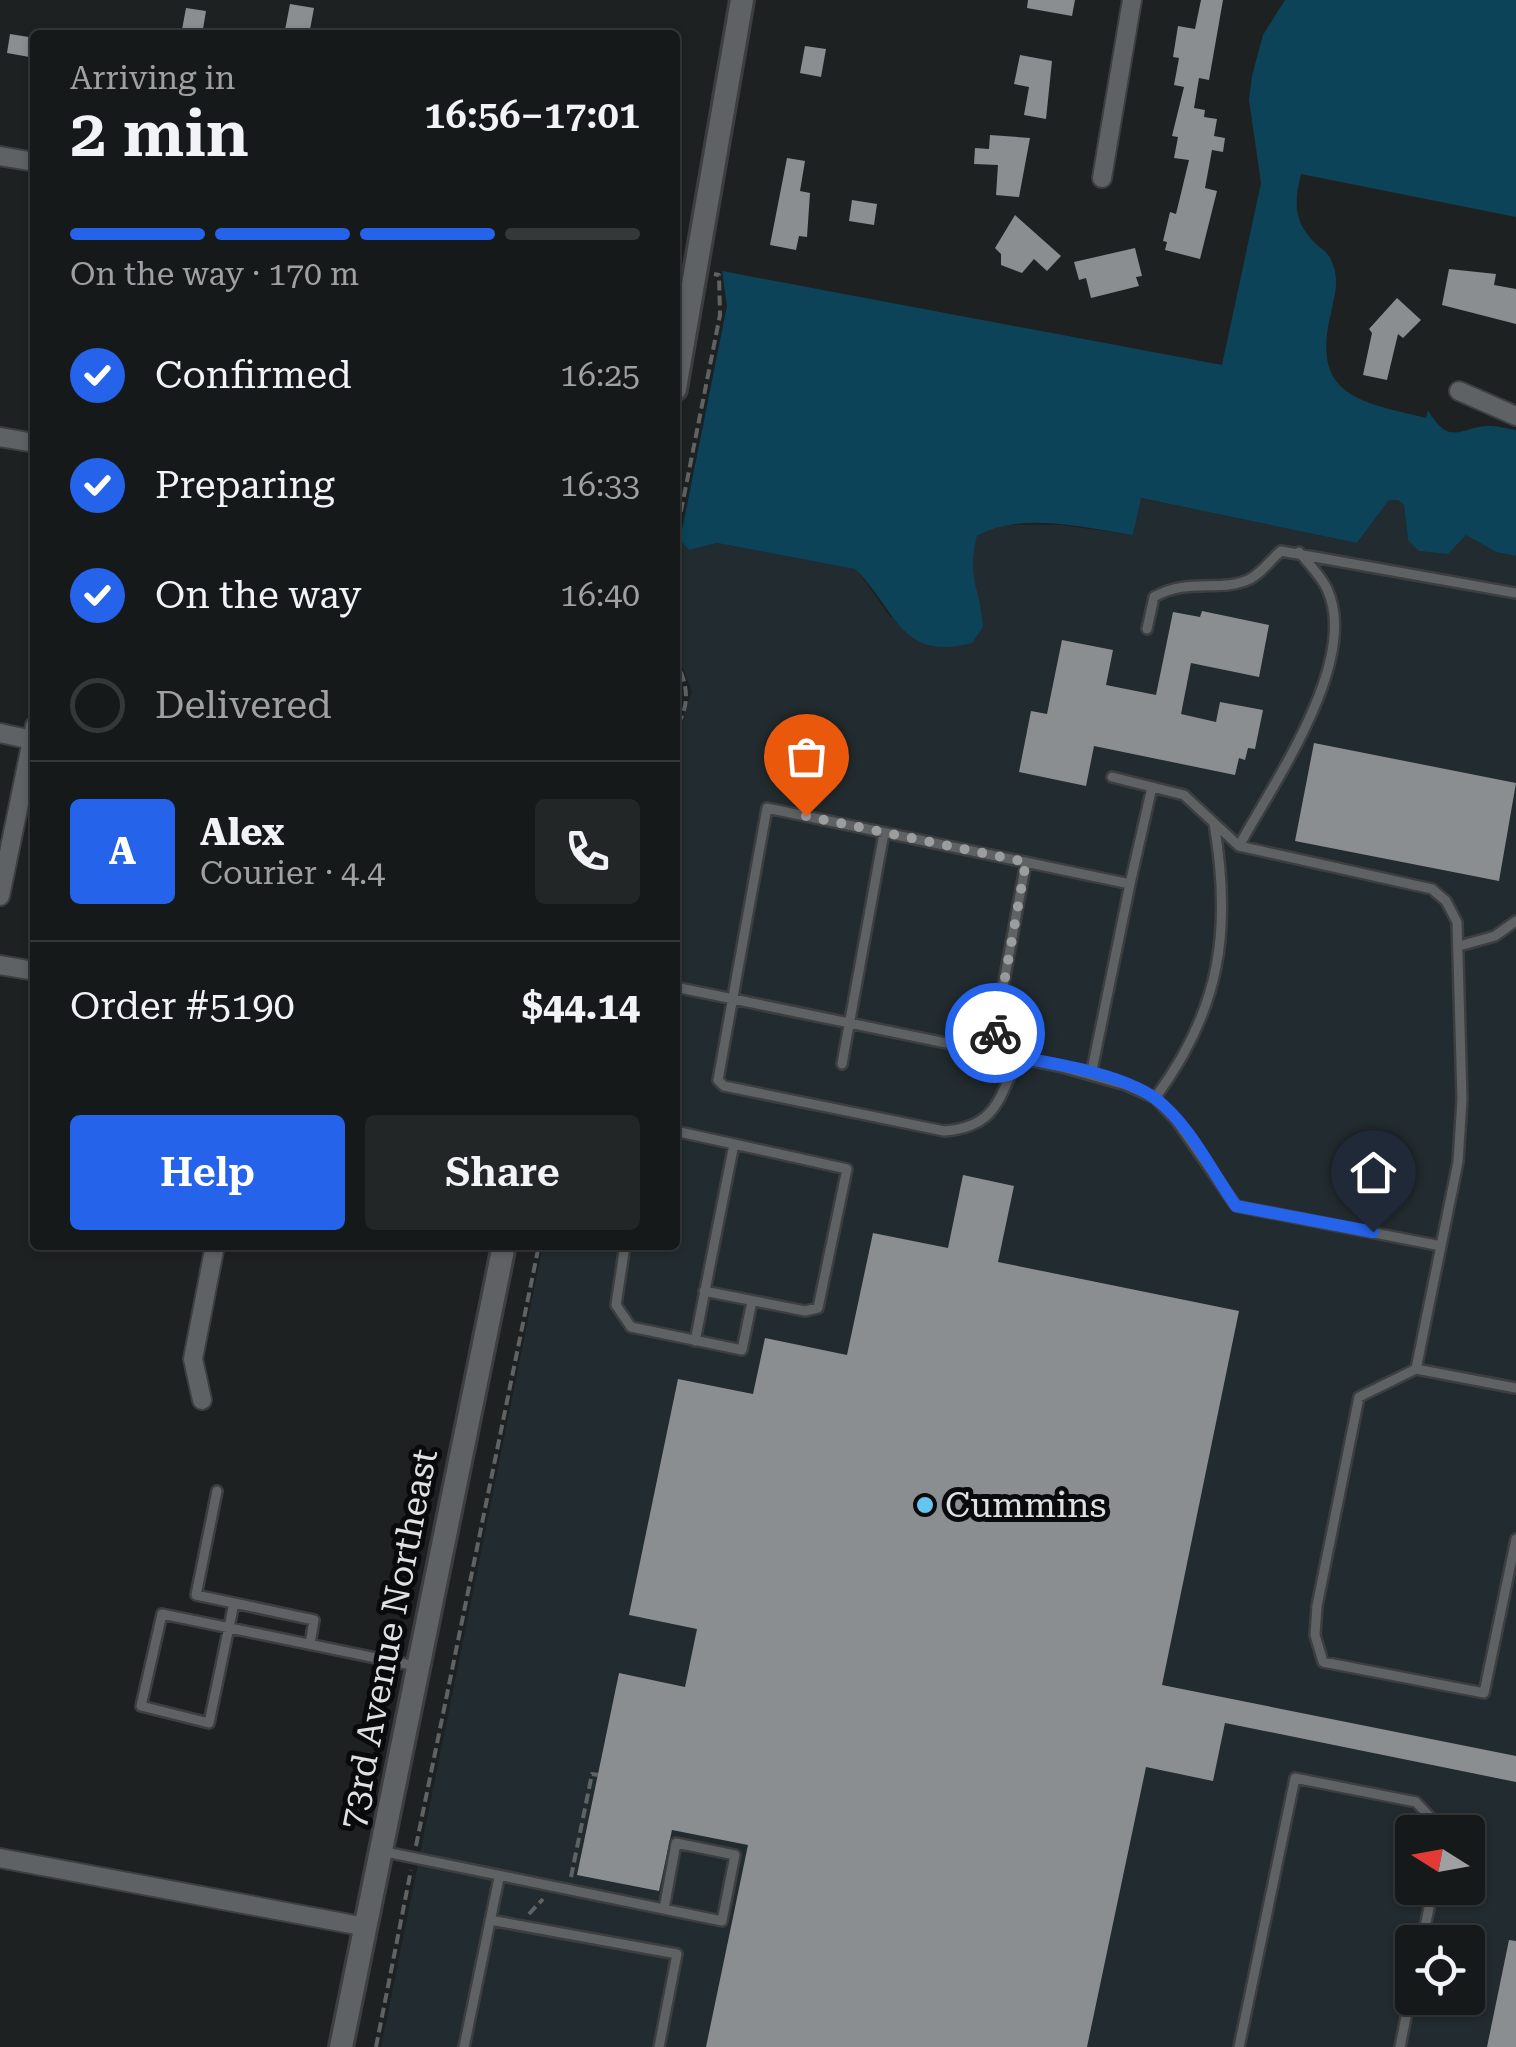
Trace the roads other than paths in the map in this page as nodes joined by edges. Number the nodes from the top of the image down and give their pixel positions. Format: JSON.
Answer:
{"nodes":[{"id":1,"x":742,"y":0,"type":"edge"},
{"id":2,"x":1132,"y":0,"type":"edge"},
{"id":3,"x":0,"y":156,"type":"edge"},
{"id":4,"x":30,"y":161,"type":"edge"},
{"id":5,"x":1102,"y":178,"type":"dead end"},
{"id":6,"x":684,"y":286,"type":"edge"},
{"id":7,"x":680,"y":332,"type":"edge"},
{"id":8,"x":1459,"y":391,"type":"dead end"},
{"id":9,"x":1516,"y":416,"type":"edge"},
{"id":10,"x":0,"y":436,"type":"edge"},
{"id":11,"x":30,"y":442,"type":"edge"},
{"id":12,"x":1299,"y":552,"type":"junction"},
{"id":13,"x":1516,"y":593,"type":"edge"},
{"id":14,"x":1147,"y":629,"type":"dead end"},
{"id":15,"x":0,"y":733,"type":"edge"},
{"id":16,"x":30,"y":733,"type":"edge"},
{"id":17,"x":30,"y":752,"type":"edge"},
{"id":18,"x":1112,"y":778,"type":"dead end"},
{"id":19,"x":1152,"y":786,"type":"junction"},
{"id":20,"x":1214,"y":820,"type":"junction"},
{"id":21,"x":884,"y":832,"type":"junction"},
{"id":22,"x":1239,"y":846,"type":"junction"},
{"id":23,"x":1026,"y":862,"type":"junction"},
{"id":24,"x":1130,"y":884,"type":"junction"},
{"id":25,"x":0,"y":896,"type":"edge"},
{"id":26,"x":1516,"y":921,"type":"edge"},
{"id":27,"x":1459,"y":946,"type":"junction"},
{"id":28,"x":0,"y":965,"type":"edge"},
{"id":29,"x":30,"y":970,"type":"edge"},
{"id":30,"x":680,"y":989,"type":"edge"},
{"id":31,"x":731,"y":1000,"type":"junction"},
{"id":32,"x":849,"y":1025,"type":"junction"},
{"id":33,"x":991,"y":1052,"type":"junction"},
{"id":34,"x":1018,"y":1057,"type":"junction"},
{"id":35,"x":842,"y":1064,"type":"dead end"},
{"id":36,"x":1091,"y":1075,"type":"junction"},
{"id":37,"x":1155,"y":1098,"type":"junction"},
{"id":38,"x":680,"y":1132,"type":"edge"},
{"id":39,"x":734,"y":1144,"type":"junction"},
{"id":40,"x":1441,"y":1246,"type":"junction"},
{"id":41,"x":215,"y":1250,"type":"edge"},
{"id":42,"x":503,"y":1250,"type":"edge"},
{"id":43,"x":624,"y":1250,"type":"edge"},
{"id":44,"x":704,"y":1291,"type":"junction"},
{"id":45,"x":752,"y":1300,"type":"junction"},
{"id":46,"x":695,"y":1341,"type":"junction"},
{"id":47,"x":1416,"y":1369,"type":"junction"},
{"id":48,"x":1516,"y":1388,"type":"edge"},
{"id":49,"x":202,"y":1400,"type":"dead end"},
{"id":50,"x":216,"y":1491,"type":"dead end"},
{"id":51,"x":1516,"y":1538,"type":"edge"},
{"id":52,"x":234,"y":1603,"type":"junction"},
{"id":53,"x":228,"y":1628,"type":"junction"},
{"id":54,"x":310,"y":1644,"type":"junction"},
{"id":55,"x":418,"y":1667,"type":"junction"},
{"id":56,"x":1428,"y":1815,"type":"edge"},
{"id":57,"x":381,"y":1851,"type":"junction"},
{"id":58,"x":0,"y":1858,"type":"edge"},
{"id":59,"x":499,"y":1878,"type":"junction"},
{"id":60,"x":664,"y":1909,"type":"junction"},
{"id":61,"x":490,"y":1920,"type":"junction"},
{"id":62,"x":366,"y":1928,"type":"junction"},
{"id":63,"x":1406,"y":2015,"type":"edge"},
{"id":64,"x":341,"y":2047,"type":"edge"},
{"id":65,"x":464,"y":2047,"type":"edge"},
{"id":66,"x":659,"y":2047,"type":"edge"},
{"id":67,"x":1239,"y":2047,"type":"edge"},
{"id":68,"x":1400,"y":2047,"type":"edge"}],
"edges":[{"from":1,"to":6,"type":"street"},
{"from":2,"to":5,"type":"street"},
{"from":3,"to":4,"type":"street"},
{"from":6,"to":7,"type":"street"},
{"from":8,"to":9,"type":"street"},
{"from":10,"to":11,"type":"street"},
{"from":12,"to":13,"type":"lane"},
{"from":12,"to":14,"type":"lane"},
{"from":12,"to":22,"type":"lane"},
{"from":15,"to":16,"type":"street"},
{"from":17,"to":25,"type":"street"},
{"from":18,"to":19,"type":"lane"},
{"from":19,"to":20,"type":"lane"},
{"from":19,"to":24,"type":"lane"},
{"from":20,"to":22,"type":"lane"},
{"from":20,"to":37,"type":"lane"},
{"from":21,"to":23,"type":"lane"},
{"from":21,"to":31,"type":"lane"},
{"from":21,"to":32,"type":"lane"},
{"from":22,"to":27,"type":"lane"},
{"from":23,"to":24,"type":"lane"},
{"from":23,"to":33,"type":"lane"},
{"from":24,"to":36,"type":"lane"},
{"from":26,"to":27,"type":"lane"},
{"from":27,"to":40,"type":"lane"},
{"from":28,"to":29,"type":"street"},
{"from":30,"to":31,"type":"lane"},
{"from":31,"to":32,"type":"lane"},
{"from":31,"to":34,"type":"lane"},
{"from":32,"to":33,"type":"lane"},
{"from":32,"to":35,"type":"lane"},
{"from":33,"to":34,"type":"lane"},
{"from":34,"to":36,"type":"lane"},
{"from":36,"to":37,"type":"lane"},
{"from":37,"to":40,"type":"lane"},
{"from":38,"to":39,"type":"lane"},
{"from":39,"to":44,"type":"lane"},
{"from":39,"to":45,"type":"lane"},
{"from":40,"to":47,"type":"lane"},
{"from":41,"to":49,"type":"street"},
{"from":42,"to":55,"type":"street","name":"73rd Avenue Northeast"},
{"from":43,"to":46,"type":"lane"},
{"from":44,"to":45,"type":"lane"},
{"from":44,"to":46,"type":"lane"},
{"from":45,"to":46,"type":"lane"},
{"from":47,"to":48,"type":"lane"},
{"from":47,"to":51,"type":"lane"},
{"from":50,"to":52,"type":"lane"},
{"from":52,"to":53,"type":"lane"},
{"from":52,"to":54,"type":"lane"},
{"from":53,"to":53,"type":"lane"},
{"from":53,"to":54,"type":"lane"},
{"from":54,"to":55,"type":"lane"},
{"from":55,"to":57,"type":"street","name":"73rd Avenue Northeast"},
{"from":56,"to":67,"type":"lane"},
{"from":57,"to":59,"type":"lane"},
{"from":57,"to":62,"type":"street","name":"73rd Avenue Northeast"},
{"from":58,"to":62,"type":"street"},
{"from":59,"to":60,"type":"lane"},
{"from":59,"to":61,"type":"lane"},
{"from":60,"to":60,"type":"lane"},
{"from":61,"to":65,"type":"lane"},
{"from":61,"to":66,"type":"lane"},
{"from":62,"to":64,"type":"street","name":"73rd Avenue Northeast"},
{"from":63,"to":68,"type":"lane"}]}
